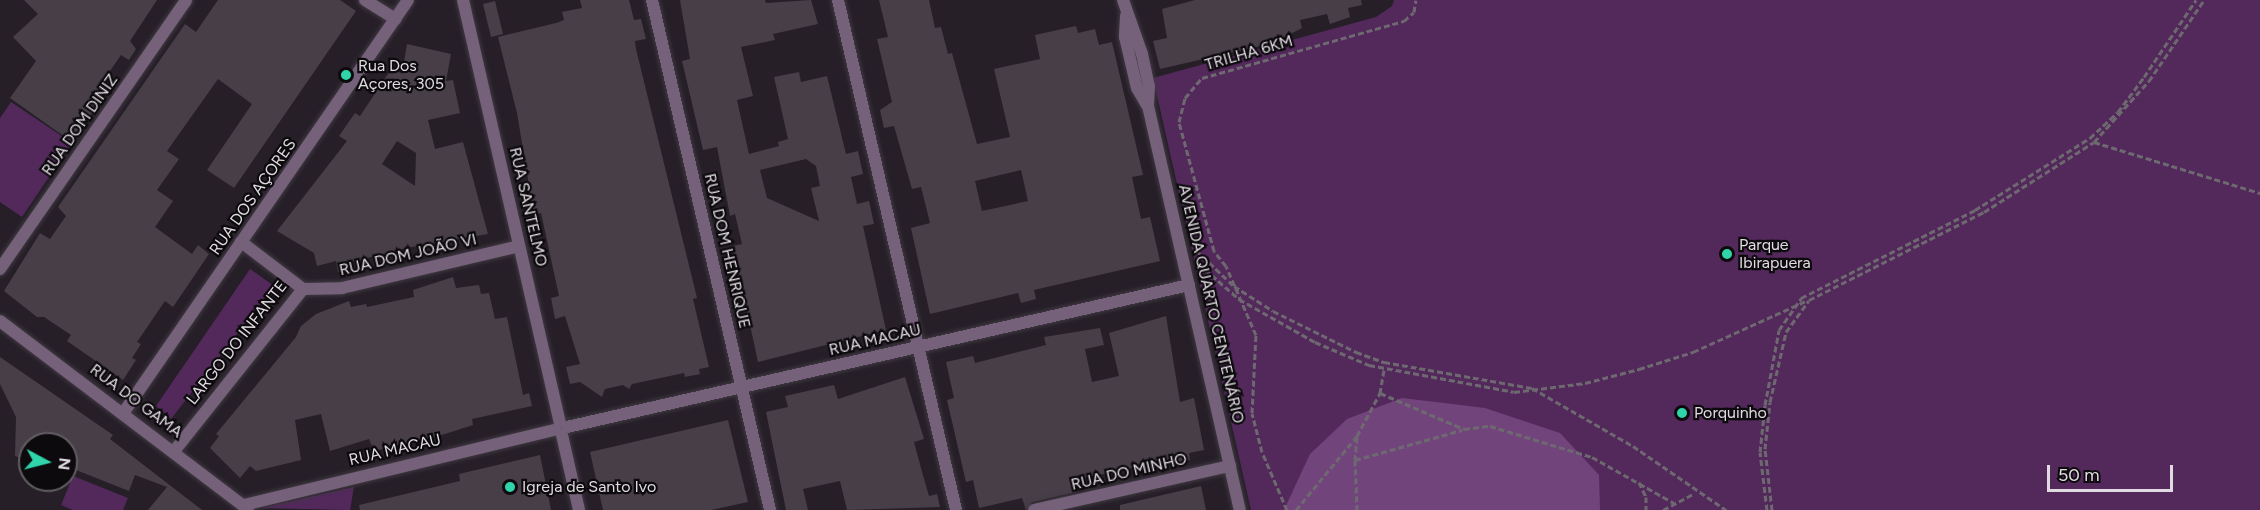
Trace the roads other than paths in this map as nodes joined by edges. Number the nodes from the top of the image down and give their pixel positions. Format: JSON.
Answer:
{"nodes":[{"id":1,"x":186,"y":0,"type":"edge"},
{"id":2,"x":365,"y":0,"type":"edge"},
{"id":3,"x":408,"y":0,"type":"edge"},
{"id":4,"x":463,"y":0,"type":"edge"},
{"id":5,"x":652,"y":0,"type":"edge"},
{"id":6,"x":838,"y":0,"type":"edge"},
{"id":7,"x":1124,"y":6,"type":"edge"},
{"id":8,"x":396,"y":19,"type":"junction"},
{"id":9,"x":241,"y":242,"type":"junction"},
{"id":10,"x":519,"y":246,"type":"junction"},
{"id":11,"x":0,"y":269,"type":"edge"},
{"id":12,"x":1190,"y":285,"type":"junction"},
{"id":13,"x":303,"y":289,"type":"junction"},
{"id":14,"x":0,"y":321,"type":"edge"},
{"id":15,"x":918,"y":346,"type":"junction"},
{"id":16,"x":742,"y":388,"type":"junction"},
{"id":17,"x":124,"y":412,"type":"junction"},
{"id":18,"x":561,"y":428,"type":"junction"},
{"id":19,"x":175,"y":450,"type":"junction"},
{"id":20,"x":1230,"y":466,"type":"junction"},
{"id":21,"x":246,"y":508,"type":"edge"},
{"id":22,"x":579,"y":510,"type":"edge"},
{"id":23,"x":770,"y":510,"type":"edge"},
{"id":24,"x":956,"y":510,"type":"edge"},
{"id":25,"x":1035,"y":510,"type":"edge"},
{"id":26,"x":1240,"y":510,"type":"edge"}],
"edges":[{"from":1,"to":11,"type":"street","name":"RUA DOM DINIZ"},
{"from":2,"to":8,"type":"street"},
{"from":3,"to":8,"type":"street","name":"RUA DOS AÇORES"},
{"from":4,"to":10,"type":"street","name":"RUA SANTELMO"},
{"from":5,"to":16,"type":"street","name":"RUA DOM HENRIQUE"},
{"from":6,"to":15,"type":"street"},
{"from":7,"to":12,"type":"street","name":"AVENIDA QUARTO CENTENÁRIO"},
{"from":8,"to":9,"type":"street","name":"RUA DOS AÇORES"},
{"from":9,"to":13,"type":"street","name":"LARGO DO INFANTE"},
{"from":9,"to":17,"type":"street","name":"RUA DOS AÇORES"},
{"from":10,"to":13,"type":"street","name":"RUA DOM JOÃO VI"},
{"from":10,"to":18,"type":"street","name":"RUA SANTELMO"},
{"from":12,"to":15,"type":"street","name":"RUA MACAU"},
{"from":12,"to":20,"type":"street","name":"AVENIDA QUARTO CENTENÁRIO"},
{"from":13,"to":19,"type":"street","name":"LARGO DO INFANTE"},
{"from":14,"to":17,"type":"street","name":"RUA DO GAMA"},
{"from":15,"to":16,"type":"street","name":"RUA MACAU"},
{"from":15,"to":24,"type":"street"},
{"from":16,"to":18,"type":"street","name":"RUA MACAU"},
{"from":16,"to":23,"type":"street","name":"RUA DOM HENRIQUE"},
{"from":17,"to":19,"type":"street","name":"RUA DO GAMA"},
{"from":18,"to":21,"type":"street","name":"RUA MACAU"},
{"from":18,"to":22,"type":"street","name":"RUA SANTELMO"},
{"from":19,"to":21,"type":"street","name":"RUA DO GAMA"},
{"from":20,"to":25,"type":"street","name":"RUA DO MINHO"},
{"from":20,"to":26,"type":"street","name":"AVENIDA QUARTO CENTENÁRIO"}]}
